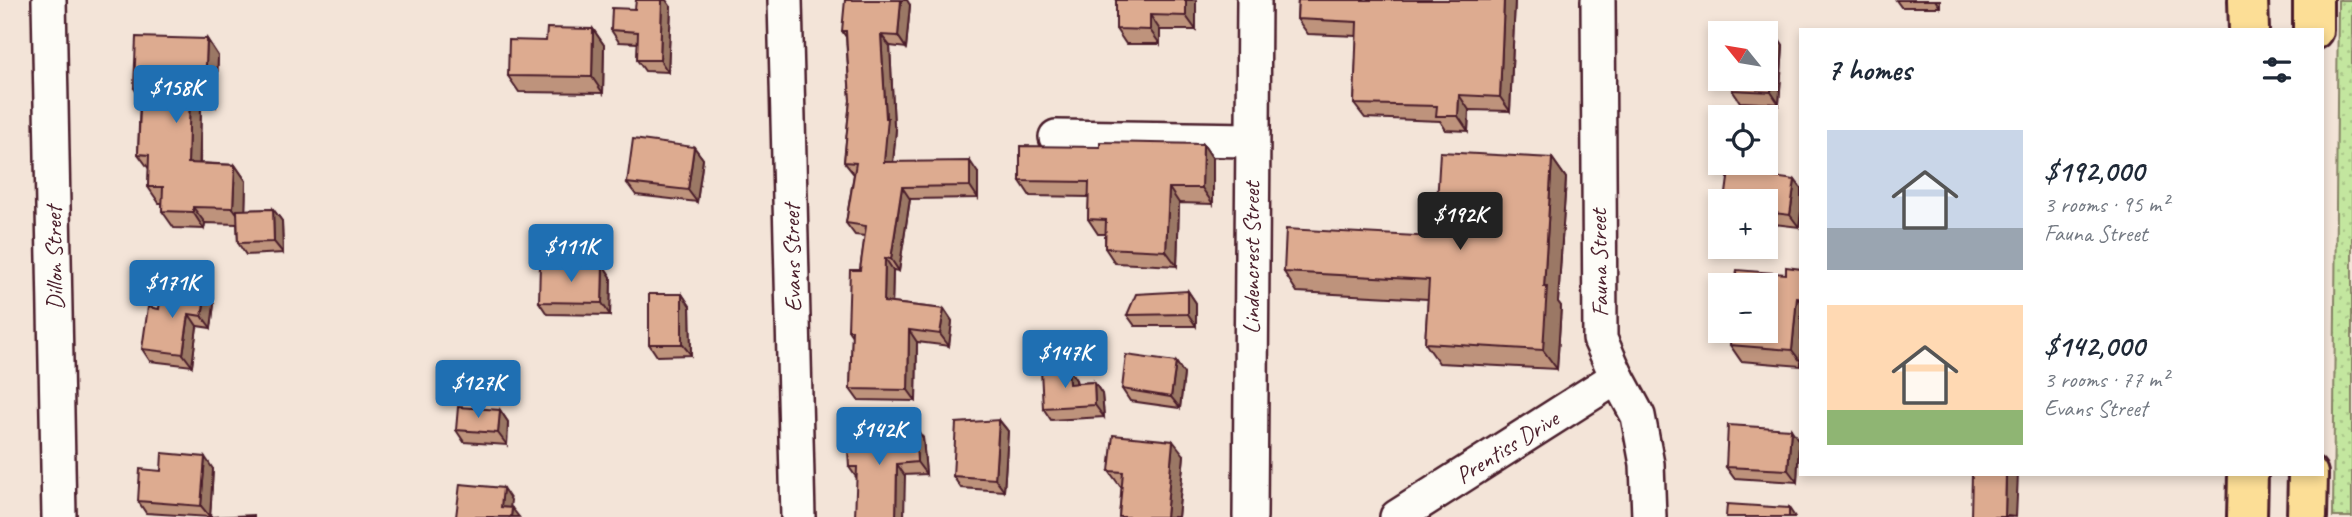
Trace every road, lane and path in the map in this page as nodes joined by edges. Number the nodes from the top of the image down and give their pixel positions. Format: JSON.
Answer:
{"nodes":[{"id":1,"x":49,"y":0,"type":"edge"},
{"id":2,"x":785,"y":0,"type":"edge"},
{"id":3,"x":1254,"y":0,"type":"edge"},
{"id":4,"x":1598,"y":0,"type":"edge"},
{"id":5,"x":2248,"y":0,"type":"edge"},
{"id":6,"x":2313,"y":0,"type":"edge"},
{"id":7,"x":2249,"y":28,"type":"edge"},
{"id":8,"x":2313,"y":28,"type":"edge"},
{"id":9,"x":1056,"y":137,"type":"dead end"},
{"id":10,"x":1251,"y":140,"type":"junction"},
{"id":11,"x":1617,"y":377,"type":"junction"},
{"id":12,"x":2248,"y":476,"type":"edge"},
{"id":13,"x":2308,"y":476,"type":"edge"},
{"id":14,"x":59,"y":517,"type":"edge"},
{"id":15,"x":799,"y":517,"type":"edge"},
{"id":16,"x":1250,"y":517,"type":"edge"},
{"id":17,"x":1397,"y":517,"type":"edge"},
{"id":18,"x":1649,"y":517,"type":"edge"},
{"id":19,"x":2247,"y":517,"type":"edge"},
{"id":20,"x":2307,"y":517,"type":"edge"}],
"edges":[{"from":1,"to":14,"type":"street","name":"Dillon Street"},
{"from":2,"to":15,"type":"street","name":"Evans Street"},
{"from":3,"to":10,"type":"street","name":"Lindencrest Street"},
{"from":4,"to":11,"type":"street","name":"Fauna Street"},
{"from":5,"to":7,"type":"main road"},
{"from":6,"to":8,"type":"main road"},
{"from":9,"to":10,"type":"street"},
{"from":10,"to":16,"type":"street","name":"Lindencrest Street"},
{"from":11,"to":17,"type":"street","name":"Prentiss Drive"},
{"from":11,"to":18,"type":"street","name":"Fauna Street"},
{"from":12,"to":19,"type":"main road"},
{"from":13,"to":20,"type":"main road"}]}
